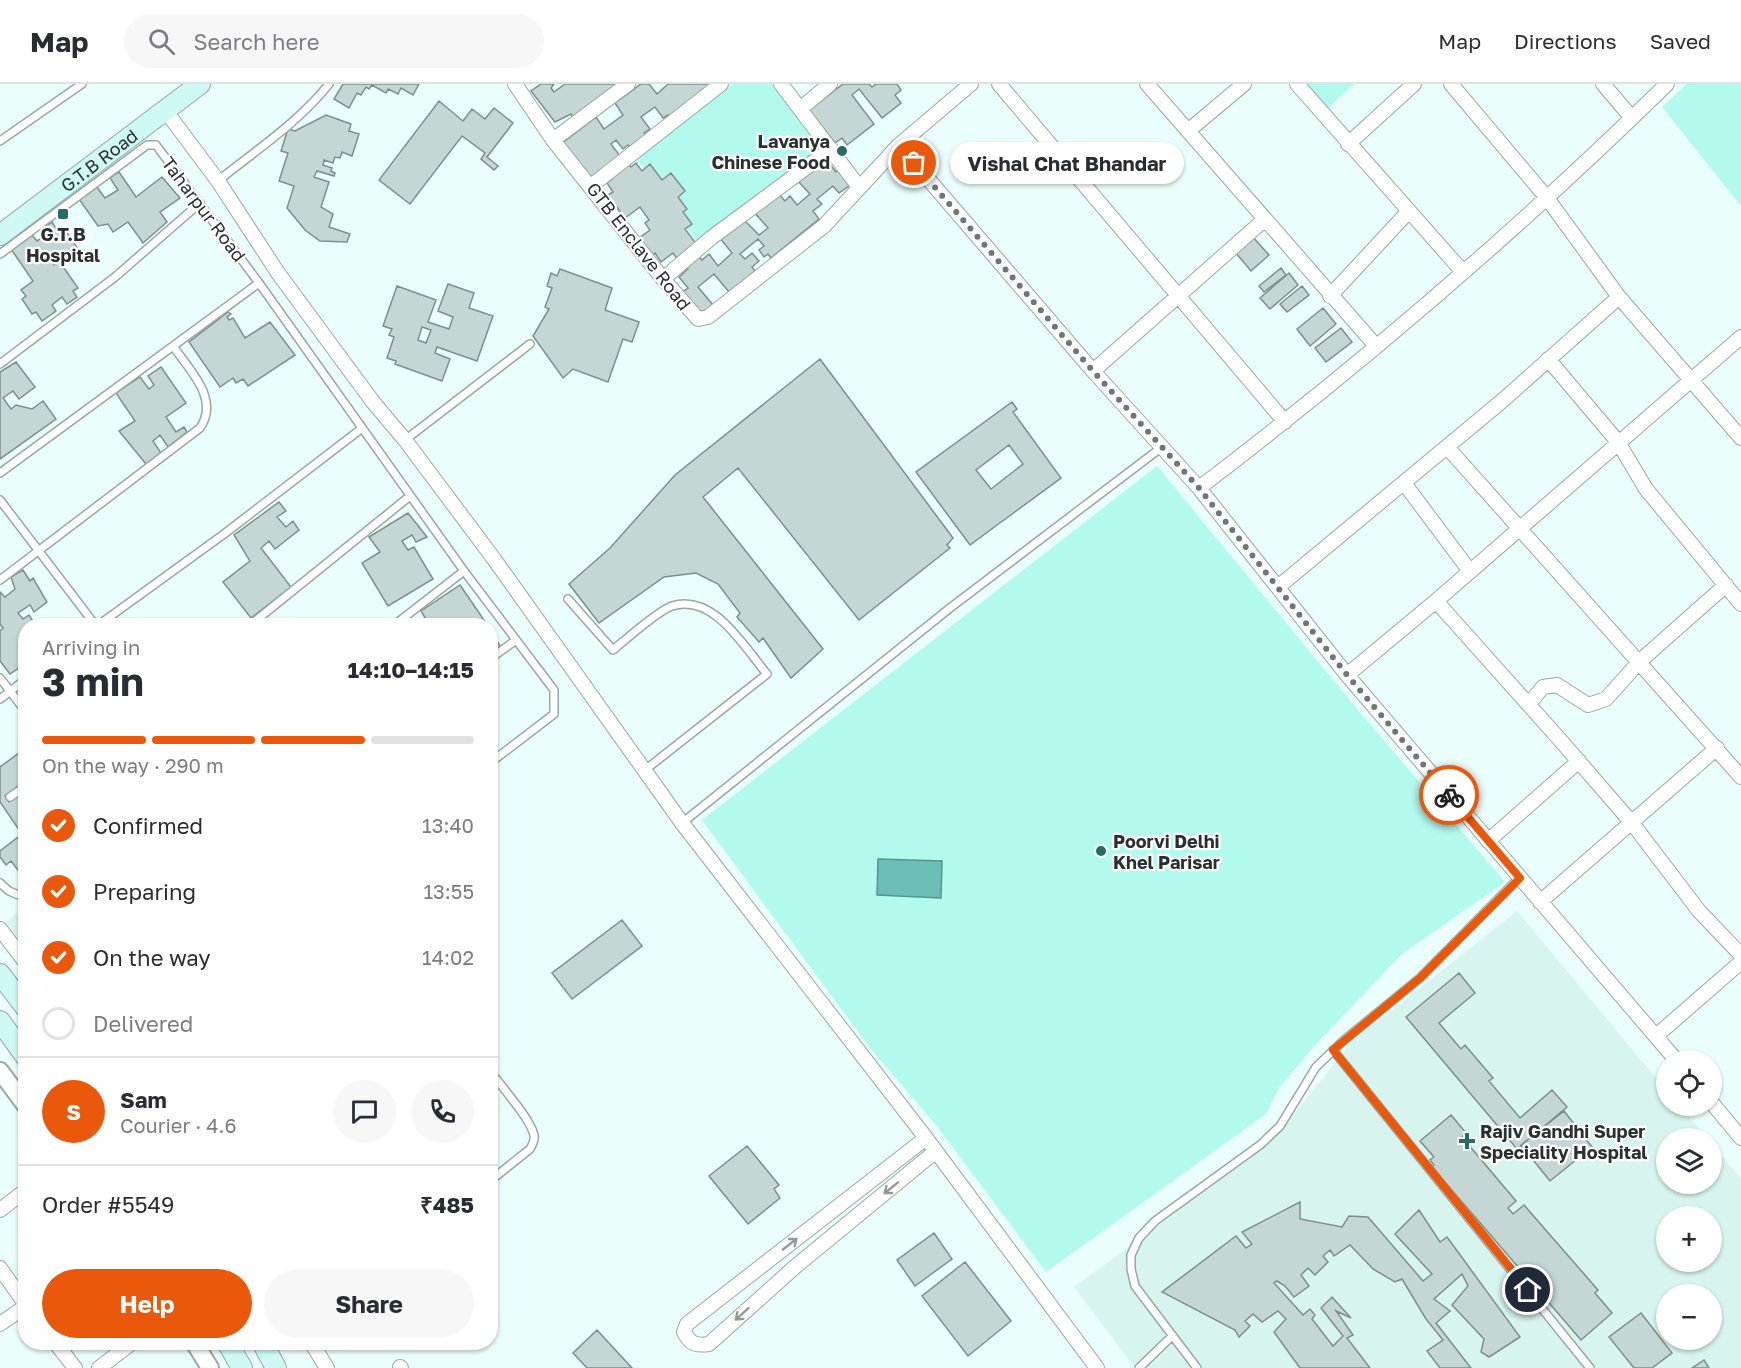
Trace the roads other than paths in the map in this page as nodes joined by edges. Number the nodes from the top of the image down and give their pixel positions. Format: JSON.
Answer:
{"nodes":[{"id":1,"x":82,"y":84,"type":"edge"},
{"id":2,"x":178,"y":84,"type":"edge"},
{"id":3,"x":200,"y":84,"type":"edge"},
{"id":4,"x":329,"y":84,"type":"edge"},
{"id":5,"x":628,"y":84,"type":"edge"},
{"id":6,"x":721,"y":84,"type":"edge"},
{"id":7,"x":781,"y":84,"type":"edge"},
{"id":8,"x":830,"y":84,"type":"edge"},
{"id":9,"x":971,"y":84,"type":"edge"},
{"id":10,"x":999,"y":84,"type":"edge"},
{"id":11,"x":1147,"y":84,"type":"edge"},
{"id":12,"x":1244,"y":84,"type":"edge"},
{"id":13,"x":1297,"y":84,"type":"edge"},
{"id":14,"x":1414,"y":84,"type":"edge"},
{"id":15,"x":1450,"y":84,"type":"edge"},
{"id":16,"x":1603,"y":84,"type":"edge"},
{"id":17,"x":1667,"y":84,"type":"edge"},
{"id":18,"x":518,"y":85,"type":"edge"},
{"id":19,"x":800,"y":109,"type":"junction"},
{"id":20,"x":165,"y":110,"type":"junction"},
{"id":21,"x":1632,"y":118,"type":"junction"},
{"id":22,"x":1188,"y":131,"type":"junction"},
{"id":23,"x":553,"y":140,"type":"junction"},
{"id":24,"x":0,"y":141,"type":"edge"},
{"id":25,"x":1348,"y":144,"type":"junction"},
{"id":26,"x":899,"y":146,"type":"junction"},
{"id":27,"x":831,"y":149,"type":"junction"},
{"id":28,"x":218,"y":181,"type":"junction"},
{"id":29,"x":591,"y":186,"type":"junction"},
{"id":30,"x":859,"y":187,"type":"junction"},
{"id":31,"x":1547,"y":198,"type":"junction"},
{"id":32,"x":200,"y":203,"type":"junction"},
{"id":33,"x":1409,"y":211,"type":"junction"},
{"id":34,"x":0,"y":219,"type":"edge"},
{"id":35,"x":1264,"y":220,"type":"junction"},
{"id":36,"x":0,"y":235,"type":"edge"},
{"id":37,"x":0,"y":254,"type":"edge"},
{"id":38,"x":1463,"y":272,"type":"junction"},
{"id":39,"x":663,"y":279,"type":"junction"},
{"id":40,"x":260,"y":283,"type":"junction"},
{"id":41,"x":1330,"y":296,"type":"junction"},
{"id":42,"x":1176,"y":297,"type":"junction"},
{"id":43,"x":1619,"y":297,"type":"junction"},
{"id":44,"x":1741,"y":337,"type":"edge"},
{"id":45,"x":530,"y":344,"type":"dead end"},
{"id":46,"x":173,"y":346,"type":"junction"},
{"id":47,"x":1376,"y":346,"type":"junction"},
{"id":48,"x":1548,"y":359,"type":"junction"},
{"id":49,"x":0,"y":364,"type":"edge"},
{"id":50,"x":1093,"y":371,"type":"junction"},
{"id":51,"x":1691,"y":380,"type":"junction"},
{"id":52,"x":1285,"y":422,"type":"junction"},
{"id":53,"x":361,"y":429,"type":"junction"},
{"id":54,"x":1741,"y":438,"type":"edge"},
{"id":55,"x":405,"y":440,"type":"junction"},
{"id":56,"x":1618,"y":442,"type":"junction"},
{"id":57,"x":1162,"y":447,"type":"junction"},
{"id":58,"x":1447,"y":447,"type":"junction"},
{"id":59,"x":0,"y":473,"type":"edge"},
{"id":60,"x":1404,"y":483,"type":"junction"},
{"id":61,"x":1199,"y":488,"type":"junction"},
{"id":62,"x":410,"y":496,"type":"junction"},
{"id":63,"x":0,"y":500,"type":"edge"},
{"id":64,"x":1518,"y":528,"type":"junction"},
{"id":65,"x":39,"y":551,"type":"junction"},
{"id":66,"x":1469,"y":570,"type":"junction"},
{"id":67,"x":464,"y":571,"type":"junction"},
{"id":68,"x":0,"y":580,"type":"edge"},
{"id":69,"x":1726,"y":585,"type":"junction"},
{"id":70,"x":1278,"y":588,"type":"junction"},
{"id":71,"x":568,"y":598,"type":"dead end"},
{"id":72,"x":1436,"y":601,"type":"junction"},
{"id":73,"x":1741,"y":604,"type":"edge"},
{"id":74,"x":90,"y":618,"type":"edge"},
{"id":75,"x":107,"y":618,"type":"edge"},
{"id":76,"x":259,"y":618,"type":"edge"},
{"id":77,"x":403,"y":618,"type":"edge"},
{"id":78,"x":516,"y":640,"type":"junction"},
{"id":79,"x":498,"y":653,"type":"edge"},
{"id":80,"x":1640,"y":661,"type":"junction"},
{"id":81,"x":1347,"y":675,"type":"junction"},
{"id":82,"x":0,"y":678,"type":"edge"},
{"id":83,"x":18,"y":685,"type":"edge"},
{"id":84,"x":10,"y":691,"type":"junction"},
{"id":85,"x":0,"y":699,"type":"edge"},
{"id":86,"x":18,"y":702,"type":"edge"},
{"id":87,"x":1529,"y":704,"type":"junction"},
{"id":88,"x":1717,"y":748,"type":"junction"},
{"id":89,"x":498,"y":758,"type":"edge"},
{"id":90,"x":1579,"y":761,"type":"junction"},
{"id":91,"x":645,"y":770,"type":"junction"},
{"id":92,"x":1741,"y":777,"type":"edge"},
{"id":93,"x":18,"y":792,"type":"edge"},
{"id":94,"x":10,"y":797,"type":"dead end"},
{"id":95,"x":682,"y":823,"type":"junction"},
{"id":96,"x":1632,"y":823,"type":"junction"},
{"id":97,"x":1488,"y":841,"type":"junction"},
{"id":98,"x":1520,"y":878,"type":"junction"},
{"id":99,"x":0,"y":883,"type":"edge"},
{"id":100,"x":18,"y":895,"type":"edge"},
{"id":101,"x":1540,"y":902,"type":"junction"},
{"id":102,"x":0,"y":929,"type":"edge"},
{"id":103,"x":18,"y":953,"type":"edge"},
{"id":104,"x":1741,"y":955,"type":"edge"},
{"id":105,"x":1741,"y":962,"type":"edge"},
{"id":106,"x":0,"y":974,"type":"edge"},
{"id":107,"x":18,"y":998,"type":"edge"},
{"id":108,"x":18,"y":1014,"type":"edge"},
{"id":109,"x":2,"y":1024,"type":"edge"},
{"id":110,"x":1656,"y":1036,"type":"junction"},
{"id":111,"x":18,"y":1046,"type":"edge"},
{"id":112,"x":1333,"y":1050,"type":"junction"},
{"id":113,"x":1668,"y":1050,"type":"edge"},
{"id":114,"x":0,"y":1071,"type":"edge"},
{"id":115,"x":498,"y":1082,"type":"edge"},
{"id":116,"x":18,"y":1095,"type":"edge"},
{"id":117,"x":1722,"y":1115,"type":"edge"},
{"id":118,"x":926,"y":1138,"type":"junction"},
{"id":119,"x":1741,"y":1138,"type":"edge"},
{"id":120,"x":936,"y":1151,"type":"junction"},
{"id":121,"x":498,"y":1175,"type":"edge"},
{"id":122,"x":18,"y":1196,"type":"edge"},
{"id":123,"x":0,"y":1210,"type":"edge"},
{"id":124,"x":0,"y":1268,"type":"edge"},
{"id":125,"x":18,"y":1294,"type":"edge"},
{"id":126,"x":18,"y":1311,"type":"edge"},
{"id":127,"x":0,"y":1323,"type":"edge"},
{"id":128,"x":1172,"y":1336,"type":"junction"},
{"id":129,"x":61,"y":1350,"type":"edge"},
{"id":130,"x":123,"y":1350,"type":"edge"},
{"id":131,"x":199,"y":1350,"type":"edge"},
{"id":132,"x":232,"y":1350,"type":"edge"},
{"id":133,"x":266,"y":1350,"type":"edge"},
{"id":134,"x":316,"y":1350,"type":"edge"},
{"id":135,"x":75,"y":1368,"type":"edge"},
{"id":136,"x":99,"y":1368,"type":"edge"},
{"id":137,"x":210,"y":1368,"type":"edge"},
{"id":138,"x":242,"y":1368,"type":"edge"},
{"id":139,"x":276,"y":1368,"type":"edge"},
{"id":140,"x":327,"y":1368,"type":"edge"},
{"id":141,"x":1097,"y":1368,"type":"edge"},
{"id":142,"x":1139,"y":1368,"type":"edge"},
{"id":143,"x":1197,"y":1368,"type":"edge"},
{"id":144,"x":1590,"y":1368,"type":"edge"}],
"edges":[{"from":1,"to":24,"type":"lane"},
{"from":2,"to":34,"type":"main road","name":"G.T.B Road"},
{"from":3,"to":20,"type":"main road","name":"G.T.B Road"},
{"from":4,"to":28,"type":"lane"},
{"from":5,"to":23,"type":"street"},
{"from":6,"to":29,"type":"street"},
{"from":7,"to":19,"type":"street"},
{"from":8,"to":19,"type":"street"},
{"from":9,"to":26,"type":"street","name":"GTB Enclave Road"},
{"from":10,"to":42,"type":"street"},
{"from":11,"to":22,"type":"street"},
{"from":12,"to":22,"type":"street"},
{"from":13,"to":25,"type":"street"},
{"from":14,"to":25,"type":"street"},
{"from":15,"to":31,"type":"street"},
{"from":16,"to":21,"type":"street"},
{"from":17,"to":21,"type":"street"},
{"from":18,"to":23,"type":"street","name":"GTB Enclave Road"},
{"from":19,"to":27,"type":"street"},
{"from":20,"to":28,"type":"street"},
{"from":20,"to":36,"type":"main road","name":"G.T.B Road"},
{"from":21,"to":31,"type":"street"},
{"from":22,"to":35,"type":"street"},
{"from":23,"to":29,"type":"street","name":"GTB Enclave Road"},
{"from":25,"to":33,"type":"street"},
{"from":26,"to":30,"type":"street","name":"GTB Enclave Road"},
{"from":26,"to":50,"type":"street"},
{"from":27,"to":30,"type":"street"},
{"from":27,"to":39,"type":"street"},
{"from":28,"to":55,"type":"street"},
{"from":29,"to":39,"type":"street","name":"GTB Enclave Road"},
{"from":30,"to":39,"type":"street","name":"GTB Enclave Road"},
{"from":31,"to":38,"type":"street"},
{"from":31,"to":43,"type":"street"},
{"from":32,"to":37,"type":"lane","name":"Taharpur Road"},
{"from":32,"to":40,"type":"lane","name":"Taharpur Road"},
{"from":32,"to":49,"type":"lane"},
{"from":33,"to":38,"type":"street"},
{"from":33,"to":41,"type":"street"},
{"from":35,"to":41,"type":"street"},
{"from":35,"to":42,"type":"street"},
{"from":38,"to":47,"type":"street"},
{"from":40,"to":46,"type":"lane"},
{"from":40,"to":53,"type":"lane","name":"Taharpur Road"},
{"from":41,"to":47,"type":"street"},
{"from":42,"to":50,"type":"street"},
{"from":42,"to":52,"type":"street"},
{"from":43,"to":48,"type":"street"},
{"from":43,"to":51,"type":"street"},
{"from":44,"to":51,"type":"street"},
{"from":45,"to":55,"type":"lane"},
{"from":46,"to":59,"type":"lane"},
{"from":46,"to":65,"type":"lane"},
{"from":47,"to":52,"type":"street"},
{"from":48,"to":56,"type":"street"},
{"from":48,"to":58,"type":"street"},
{"from":50,"to":57,"type":"street"},
{"from":51,"to":54,"type":"street"},
{"from":51,"to":56,"type":"street"},
{"from":52,"to":61,"type":"street"},
{"from":53,"to":62,"type":"lane","name":"Taharpur Road"},
{"from":53,"to":75,"type":"lane"},
{"from":55,"to":91,"type":"street"},
{"from":56,"to":64,"type":"street"},
{"from":56,"to":69,"type":"street"},
{"from":57,"to":61,"type":"street"},
{"from":57,"to":95,"type":"lane"},
{"from":58,"to":60,"type":"street"},
{"from":58,"to":64,"type":"street"},
{"from":60,"to":66,"type":"street"},
{"from":60,"to":70,"type":"street"},
{"from":61,"to":70,"type":"street"},
{"from":62,"to":67,"type":"lane","name":"Taharpur Road"},
{"from":62,"to":76,"type":"lane"},
{"from":63,"to":65,"type":"lane"},
{"from":64,"to":66,"type":"street"},
{"from":64,"to":80,"type":"street"},
{"from":65,"to":68,"type":"lane"},
{"from":65,"to":74,"type":"lane"},
{"from":66,"to":72,"type":"street"},
{"from":67,"to":77,"type":"lane"},
{"from":67,"to":78,"type":"lane"},
{"from":69,"to":73,"type":"street"},
{"from":69,"to":80,"type":"street"},
{"from":70,"to":81,"type":"street"},
{"from":71,"to":91,"type":"lane"},
{"from":72,"to":81,"type":"street"},
{"from":72,"to":87,"type":"street"},
{"from":78,"to":79,"type":"lane"},
{"from":78,"to":89,"type":"lane"},
{"from":80,"to":87,"type":"street"},
{"from":80,"to":88,"type":"street"},
{"from":81,"to":97,"type":"street"},
{"from":82,"to":84,"type":"lane"},
{"from":83,"to":84,"type":"lane"},
{"from":84,"to":85,"type":"lane"},
{"from":84,"to":86,"type":"lane"},
{"from":87,"to":90,"type":"street"},
{"from":88,"to":92,"type":"street"},
{"from":88,"to":96,"type":"street"},
{"from":90,"to":96,"type":"street"},
{"from":90,"to":97,"type":"street"},
{"from":91,"to":95,"type":"street"},
{"from":93,"to":94,"type":"lane"},
{"from":95,"to":118,"type":"street"},
{"from":96,"to":101,"type":"street"},
{"from":96,"to":104,"type":"street"},
{"from":97,"to":98,"type":"street"},
{"from":98,"to":101,"type":"street"},
{"from":98,"to":112,"type":"lane"},
{"from":99,"to":100,"type":"lane"},
{"from":101,"to":110,"type":"street"},
{"from":102,"to":103,"type":"street"},
{"from":105,"to":110,"type":"street"},
{"from":106,"to":107,"type":"main road"},
{"from":108,"to":109,"type":"main road"},
{"from":109,"to":111,"type":"main road"},
{"from":110,"to":113,"type":"street"},
{"from":112,"to":128,"type":"lane"},
{"from":112,"to":144,"type":"lane"},
{"from":114,"to":116,"type":"street"},
{"from":115,"to":121,"type":"lane"},
{"from":117,"to":119,"type":"street"},
{"from":118,"to":120,"type":"street"},
{"from":120,"to":118,"type":"street","one_way":true},
{"from":120,"to":141,"type":"street"},
{"from":122,"to":123,"type":"street"},
{"from":124,"to":125,"type":"street"},
{"from":126,"to":127,"type":"street"},
{"from":128,"to":142,"type":"lane"},
{"from":128,"to":143,"type":"lane"},
{"from":129,"to":135,"type":"street"},
{"from":130,"to":136,"type":"street"},
{"from":131,"to":137,"type":"street"},
{"from":132,"to":138,"type":"main road"},
{"from":133,"to":139,"type":"main road"},
{"from":134,"to":140,"type":"street"}]}
